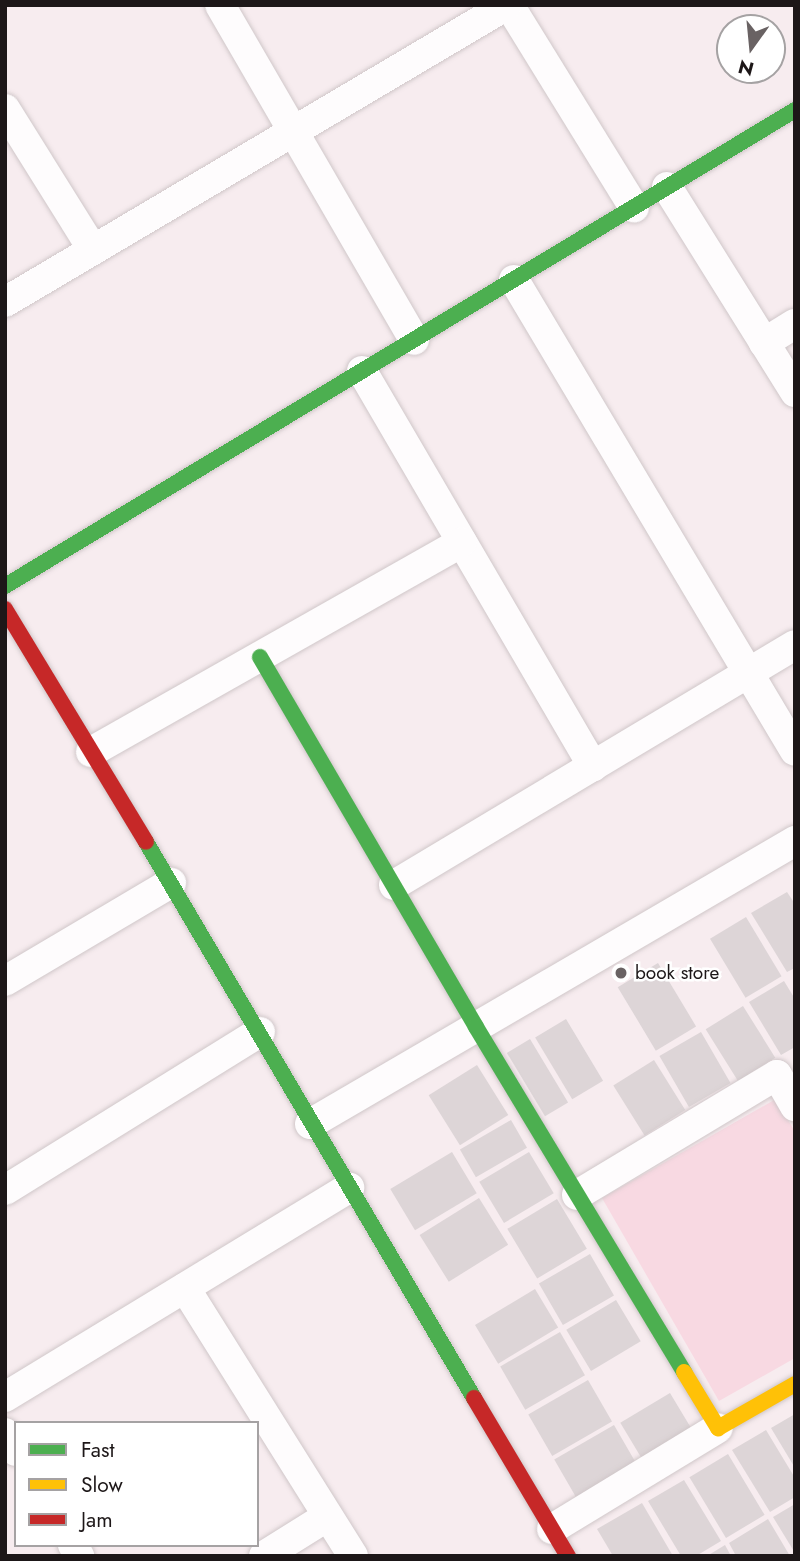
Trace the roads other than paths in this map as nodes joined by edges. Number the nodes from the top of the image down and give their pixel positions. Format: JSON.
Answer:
{"nodes":[{"id":1,"x":220,"y":5,"type":"edge"},
{"id":2,"x":508,"y":5,"type":"edge"},
{"id":3,"x":5,"y":109,"type":"edge"},
{"id":4,"x":795,"y":110,"type":"edge"},
{"id":5,"x":294,"y":133,"type":"junction"},
{"id":6,"x":667,"y":187,"type":"junction"},
{"id":7,"x":634,"y":207,"type":"junction"},
{"id":8,"x":93,"y":250,"type":"junction"},
{"id":9,"x":514,"y":280,"type":"junction"},
{"id":10,"x":5,"y":302,"type":"edge"},
{"id":11,"x":795,"y":324,"type":"edge"},
{"id":12,"x":414,"y":340,"type":"junction"},
{"id":13,"x":764,"y":343,"type":"junction"},
{"id":14,"x":362,"y":371,"type":"junction"},
{"id":15,"x":795,"y":392,"type":"edge"},
{"id":16,"x":461,"y":542,"type":"junction"},
{"id":17,"x":5,"y":586,"type":"edge"},
{"id":18,"x":5,"y":609,"type":"edge"},
{"id":19,"x":795,"y":645,"type":"edge"},
{"id":20,"x":260,"y":657,"type":"junction"},
{"id":21,"x":749,"y":674,"type":"junction"},
{"id":22,"x":795,"y":751,"type":"edge"},
{"id":23,"x":91,"y":752,"type":"junction"},
{"id":24,"x":593,"y":767,"type":"junction"},
{"id":25,"x":795,"y":841,"type":"edge"},
{"id":26,"x":171,"y":883,"type":"junction"},
{"id":27,"x":394,"y":885,"type":"junction"},
{"id":28,"x":6,"y":980,"type":"edge"},
{"id":29,"x":477,"y":1027,"type":"junction"},
{"id":30,"x":260,"y":1032,"type":"junction"},
{"id":31,"x":786,"y":1070,"type":"edge"},
{"id":32,"x":795,"y":1106,"type":"edge"},
{"id":33,"x":310,"y":1124,"type":"junction"},
{"id":34,"x":349,"y":1188,"type":"junction"},
{"id":35,"x":5,"y":1190,"type":"edge"},
{"id":36,"x":577,"y":1195,"type":"junction"},
{"id":37,"x":185,"y":1288,"type":"junction"},
{"id":38,"x":795,"y":1384,"type":"edge"},
{"id":39,"x":5,"y":1397,"type":"edge"},
{"id":40,"x":719,"y":1428,"type":"junction"},
{"id":41,"x":328,"y":1516,"type":"junction"},
{"id":42,"x":552,"y":1529,"type":"junction"},
{"id":43,"x":264,"y":1556,"type":"edge"},
{"id":44,"x":353,"y":1556,"type":"edge"},
{"id":45,"x":568,"y":1556,"type":"edge"}],
"edges":[{"from":1,"to":5,"type":"street"},
{"from":2,"to":5,"type":"street"},
{"from":2,"to":7,"type":"street"},
{"from":3,"to":8,"type":"street"},
{"from":4,"to":6,"type":"street"},
{"from":5,"to":8,"type":"street"},
{"from":5,"to":12,"type":"street"},
{"from":6,"to":7,"type":"street"},
{"from":6,"to":13,"type":"street"},
{"from":7,"to":9,"type":"street"},
{"from":8,"to":10,"type":"street"},
{"from":9,"to":12,"type":"street"},
{"from":9,"to":21,"type":"street"},
{"from":11,"to":13,"type":"street"},
{"from":12,"to":14,"type":"street"},
{"from":13,"to":15,"type":"street"},
{"from":14,"to":16,"type":"street"},
{"from":14,"to":17,"type":"street"},
{"from":16,"to":20,"type":"street"},
{"from":16,"to":24,"type":"street"},
{"from":18,"to":23,"type":"street"},
{"from":19,"to":21,"type":"street"},
{"from":20,"to":23,"type":"street"},
{"from":20,"to":27,"type":"street"},
{"from":21,"to":22,"type":"street"},
{"from":21,"to":24,"type":"street"},
{"from":23,"to":26,"type":"street"},
{"from":24,"to":27,"type":"street"},
{"from":25,"to":29,"type":"street"},
{"from":26,"to":28,"type":"street"},
{"from":26,"to":30,"type":"street"},
{"from":27,"to":29,"type":"street"},
{"from":29,"to":33,"type":"street"},
{"from":29,"to":36,"type":"street"},
{"from":30,"to":33,"type":"street"},
{"from":30,"to":35,"type":"street"},
{"from":31,"to":32,"type":"street"},
{"from":31,"to":36,"type":"street"},
{"from":33,"to":34,"type":"street"},
{"from":34,"to":37,"type":"street"},
{"from":34,"to":42,"type":"street"},
{"from":36,"to":40,"type":"street"},
{"from":37,"to":39,"type":"street"},
{"from":37,"to":41,"type":"street"},
{"from":38,"to":40,"type":"street"},
{"from":40,"to":42,"type":"street"},
{"from":41,"to":43,"type":"street"},
{"from":41,"to":44,"type":"street"},
{"from":42,"to":45,"type":"street"}]}
